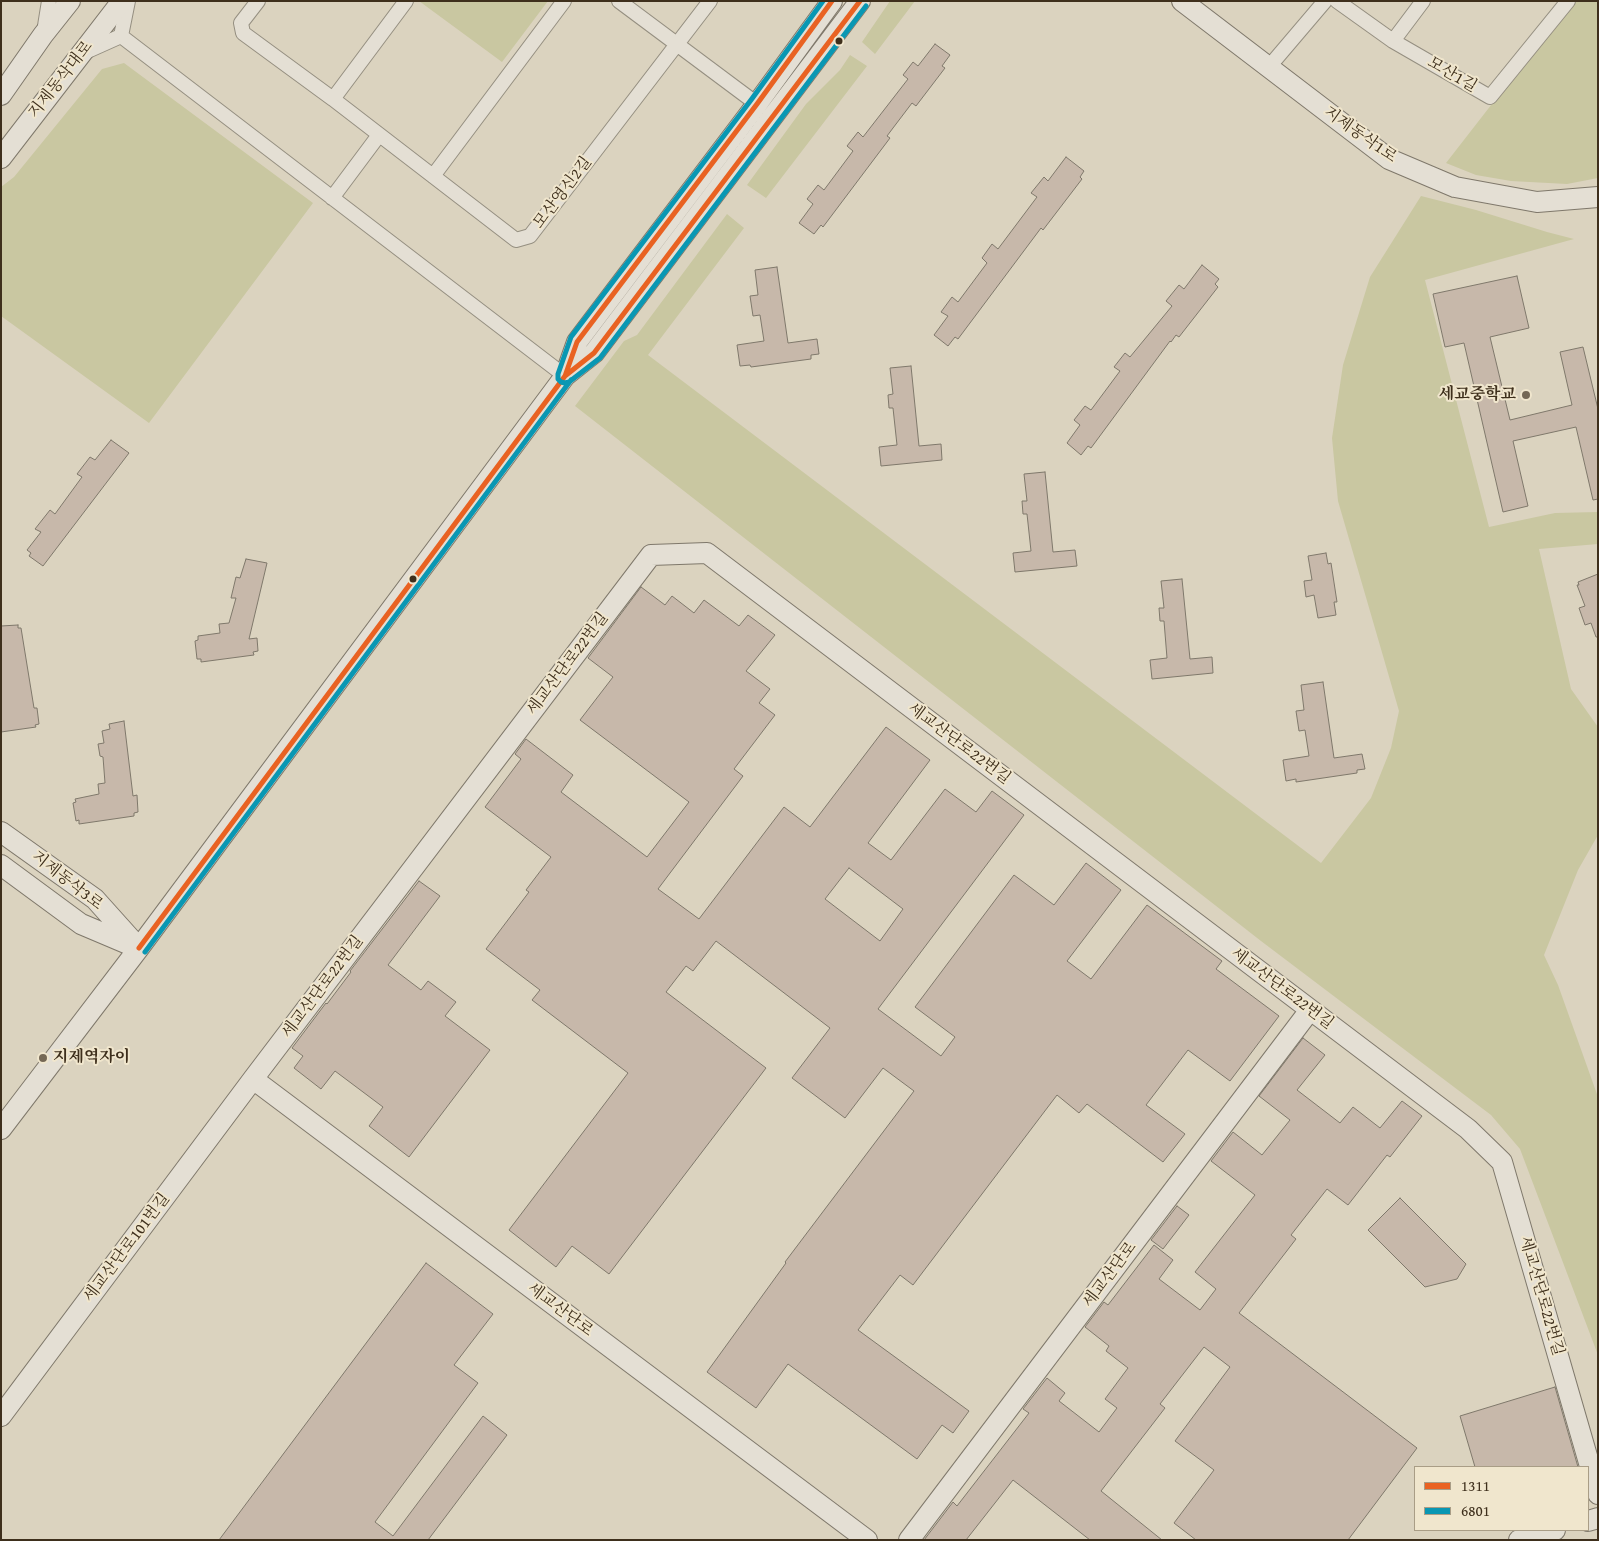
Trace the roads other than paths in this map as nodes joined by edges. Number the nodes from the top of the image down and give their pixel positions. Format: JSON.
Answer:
{"nodes":[{"id":1,"x":49,"y":1,"type":"edge"},
{"id":2,"x":70,"y":1,"type":"edge"},
{"id":3,"x":122,"y":1,"type":"edge"},
{"id":4,"x":128,"y":1,"type":"edge"},
{"id":5,"x":258,"y":1,"type":"edge"},
{"id":6,"x":406,"y":1,"type":"edge"},
{"id":7,"x":564,"y":1,"type":"edge"},
{"id":8,"x":619,"y":1,"type":"edge"},
{"id":9,"x":710,"y":1,"type":"edge"},
{"id":10,"x":832,"y":1,"type":"edge"},
{"id":11,"x":860,"y":1,"type":"edge"},
{"id":12,"x":1182,"y":1,"type":"edge"},
{"id":13,"x":1325,"y":1,"type":"edge"},
{"id":14,"x":1337,"y":1,"type":"edge"},
{"id":15,"x":1423,"y":1,"type":"edge"},
{"id":16,"x":1568,"y":1,"type":"edge"},
{"id":17,"x":43,"y":35,"type":"junction"},
{"id":18,"x":121,"y":36,"type":"junction"},
{"id":19,"x":1393,"y":41,"type":"junction"},
{"id":20,"x":677,"y":45,"type":"junction"},
{"id":21,"x":82,"y":53,"type":"junction"},
{"id":22,"x":1268,"y":68,"type":"junction"},
{"id":23,"x":1,"y":95,"type":"edge"},
{"id":24,"x":332,"y":99,"type":"junction"},
{"id":25,"x":757,"y":104,"type":"junction"},
{"id":26,"x":379,"y":135,"type":"junction"},
{"id":27,"x":1,"y":158,"type":"edge"},
{"id":28,"x":433,"y":176,"type":"junction"},
{"id":29,"x":1598,"y":197,"type":"edge"},
{"id":30,"x":332,"y":198,"type":"junction"},
{"id":31,"x":565,"y":376,"type":"junction"},
{"id":32,"x":1,"y":832,"type":"edge"},
{"id":33,"x":1,"y":865,"type":"edge"},
{"id":34,"x":139,"y":948,"type":"junction"},
{"id":35,"x":1310,"y":1010,"type":"junction"},
{"id":36,"x":253,"y":1079,"type":"junction"},
{"id":37,"x":1,"y":1129,"type":"edge"},
{"id":38,"x":1,"y":1416,"type":"edge"},
{"id":39,"x":1598,"y":1494,"type":"edge"},
{"id":40,"x":1551,"y":1531,"type":"edge"},
{"id":41,"x":867,"y":1540,"type":"edge"},
{"id":42,"x":909,"y":1540,"type":"edge"},
{"id":43,"x":1518,"y":1540,"type":"edge"}],
"edges":[{"from":1,"to":17,"type":"street"},
{"from":2,"to":17,"type":"street"},
{"from":3,"to":21,"type":"street","name":"지제동삭대로"},
{"from":4,"to":18,"type":"street"},
{"from":5,"to":24,"type":"street","name":"모산영신2길"},
{"from":6,"to":24,"type":"street"},
{"from":7,"to":28,"type":"street"},
{"from":8,"to":20,"type":"street"},
{"from":9,"to":20,"type":"street","name":"모산영신2길"},
{"from":10,"to":25,"type":"street"},
{"from":11,"to":31,"type":"street"},
{"from":12,"to":22,"type":"street","name":"지제동삭1로"},
{"from":13,"to":22,"type":"street"},
{"from":14,"to":19,"type":"street","name":"모산1길"},
{"from":15,"to":19,"type":"street"},
{"from":16,"to":19,"type":"street","name":"모산1길"},
{"from":17,"to":23,"type":"street"},
{"from":18,"to":21,"type":"street"},
{"from":18,"to":30,"type":"street"},
{"from":20,"to":25,"type":"street"},
{"from":20,"to":28,"type":"street","name":"모산영신2길"},
{"from":21,"to":27,"type":"street","name":"지제동삭대로"},
{"from":22,"to":29,"type":"street","name":"지제동삭1로"},
{"from":24,"to":26,"type":"street","name":"모산영신2길"},
{"from":25,"to":31,"type":"street"},
{"from":26,"to":28,"type":"street","name":"모산영신2길"},
{"from":26,"to":30,"type":"street"},
{"from":30,"to":31,"type":"street"},
{"from":31,"to":34,"type":"street"},
{"from":32,"to":34,"type":"street","name":"지제동삭3로"},
{"from":33,"to":34,"type":"street","name":"지제동삭3로"},
{"from":34,"to":37,"type":"street"},
{"from":35,"to":36,"type":"street","name":"세교산단로22번길"},
{"from":35,"to":39,"type":"street","name":"세교산단로22번길"},
{"from":35,"to":42,"type":"street","name":"세교산단로"},
{"from":36,"to":38,"type":"street","name":"세교산단로101번길"},
{"from":36,"to":41,"type":"street","name":"세교산단로"},
{"from":40,"to":43,"type":"street"}]}
